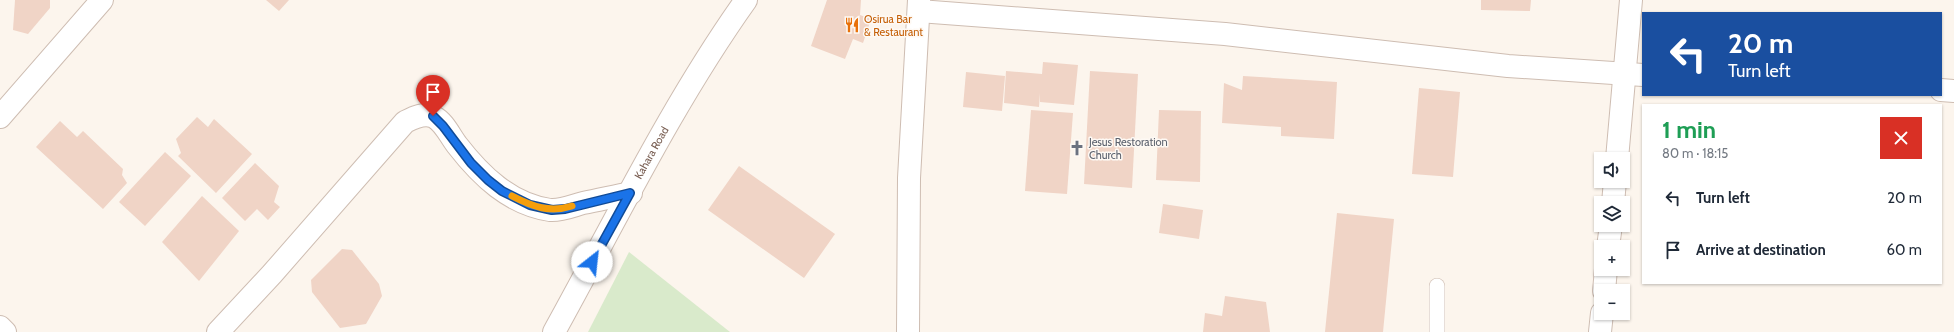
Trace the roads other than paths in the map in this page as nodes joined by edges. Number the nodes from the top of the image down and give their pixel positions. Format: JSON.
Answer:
{"nodes":[{"id":1,"x":102,"y":0,"type":"edge"},
{"id":2,"x":746,"y":0,"type":"edge"},
{"id":3,"x":1631,"y":0,"type":"edge"},
{"id":4,"x":919,"y":5,"type":"edge"},
{"id":5,"x":1634,"y":75,"type":"edge"},
{"id":6,"x":1942,"y":90,"type":"edge"},
{"id":7,"x":1954,"y":91,"type":"edge"},
{"id":8,"x":0,"y":117,"type":"edge"},
{"id":9,"x":1618,"y":152,"type":"edge"},
{"id":10,"x":630,"y":193,"type":"junction"},
{"id":11,"x":1436,"y":286,"type":"dead end"},
{"id":12,"x":1601,"y":320,"type":"edge"},
{"id":13,"x":0,"y":327,"type":"edge"},
{"id":14,"x":5,"y":332,"type":"edge"},
{"id":15,"x":218,"y":332,"type":"edge"},
{"id":16,"x":554,"y":332,"type":"edge"},
{"id":17,"x":908,"y":332,"type":"edge"},
{"id":18,"x":1437,"y":332,"type":"edge"},
{"id":19,"x":1600,"y":332,"type":"edge"}],
"edges":[{"from":1,"to":8,"type":"street"},
{"from":2,"to":10,"type":"street","name":"Kahara Road"},
{"from":3,"to":5,"type":"street"},
{"from":4,"to":5,"type":"street"},
{"from":4,"to":17,"type":"street"},
{"from":5,"to":9,"type":"street"},
{"from":6,"to":7,"type":"street"},
{"from":10,"to":15,"type":"street"},
{"from":10,"to":16,"type":"street","name":"Kahara Road"},
{"from":11,"to":18,"type":"lane"},
{"from":12,"to":19,"type":"street"},
{"from":13,"to":14,"type":"street"}]}
